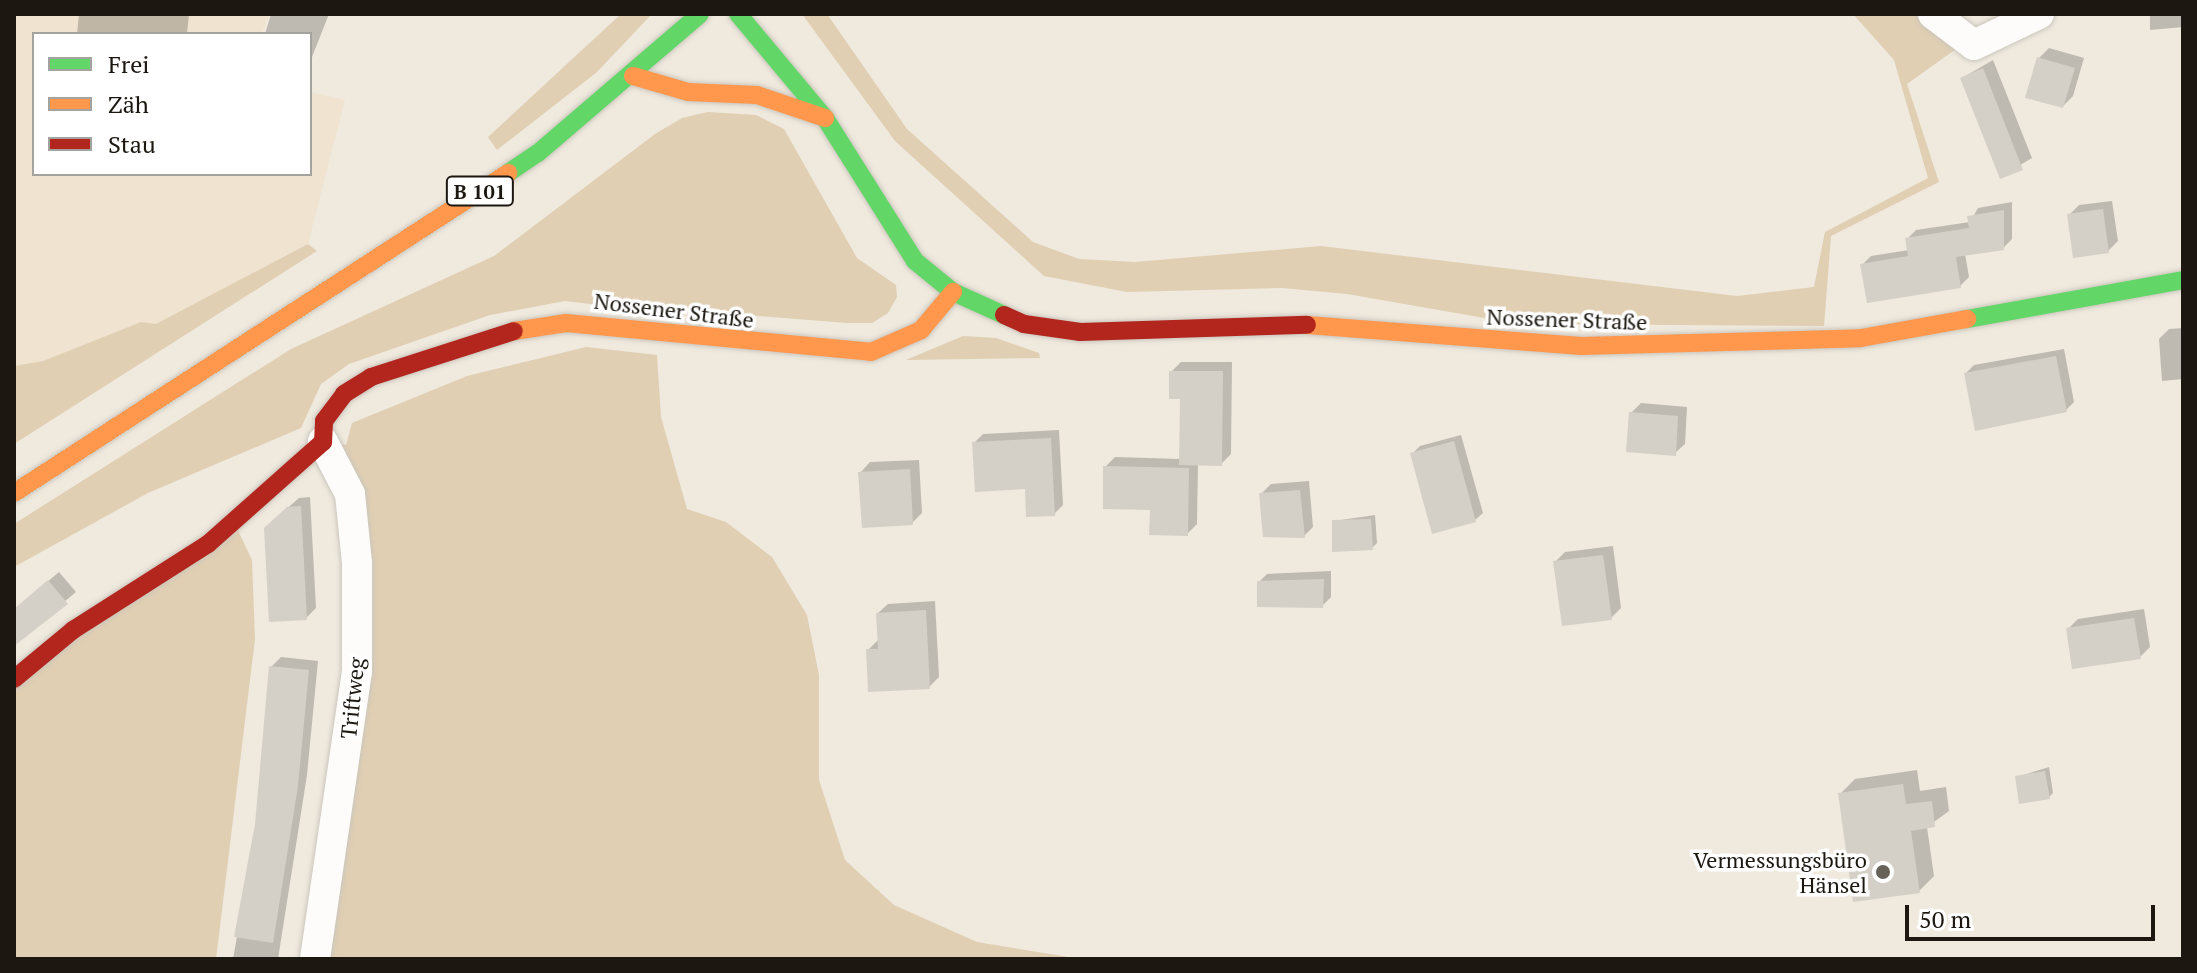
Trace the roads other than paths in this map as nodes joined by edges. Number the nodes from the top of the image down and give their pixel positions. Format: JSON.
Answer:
{"nodes":[{"id":1,"x":700,"y":14,"type":"edge"},
{"id":2,"x":738,"y":14,"type":"edge"},
{"id":3,"x":1933,"y":14,"type":"edge"},
{"id":4,"x":2039,"y":14,"type":"edge"},
{"id":5,"x":633,"y":76,"type":"junction"},
{"id":6,"x":825,"y":118,"type":"junction"},
{"id":7,"x":2183,"y":280,"type":"edge"},
{"id":8,"x":953,"y":292,"type":"junction"},
{"id":9,"x":323,"y":442,"type":"junction"},
{"id":10,"x":14,"y":493,"type":"edge"},
{"id":11,"x":14,"y":679,"type":"edge"},
{"id":12,"x":315,"y":959,"type":"edge"}],
"edges":[{"from":1,"to":5,"type":"street","number":"B 101"},
{"from":2,"to":6,"type":"street","name":"Nossener Straße"},
{"from":3,"to":4,"type":"street"},
{"from":5,"to":6,"type":"street"},
{"from":5,"to":10,"type":"street","number":"B 101"},
{"from":6,"to":8,"type":"street","name":"Nossener Straße"},
{"from":7,"to":8,"type":"street","name":"Nossener Straße"},
{"from":8,"to":9,"type":"street","name":"Nossener Straße"},
{"from":9,"to":11,"type":"street","name":"Nossener Straße"},
{"from":9,"to":12,"type":"street","name":"Triftweg"}]}
